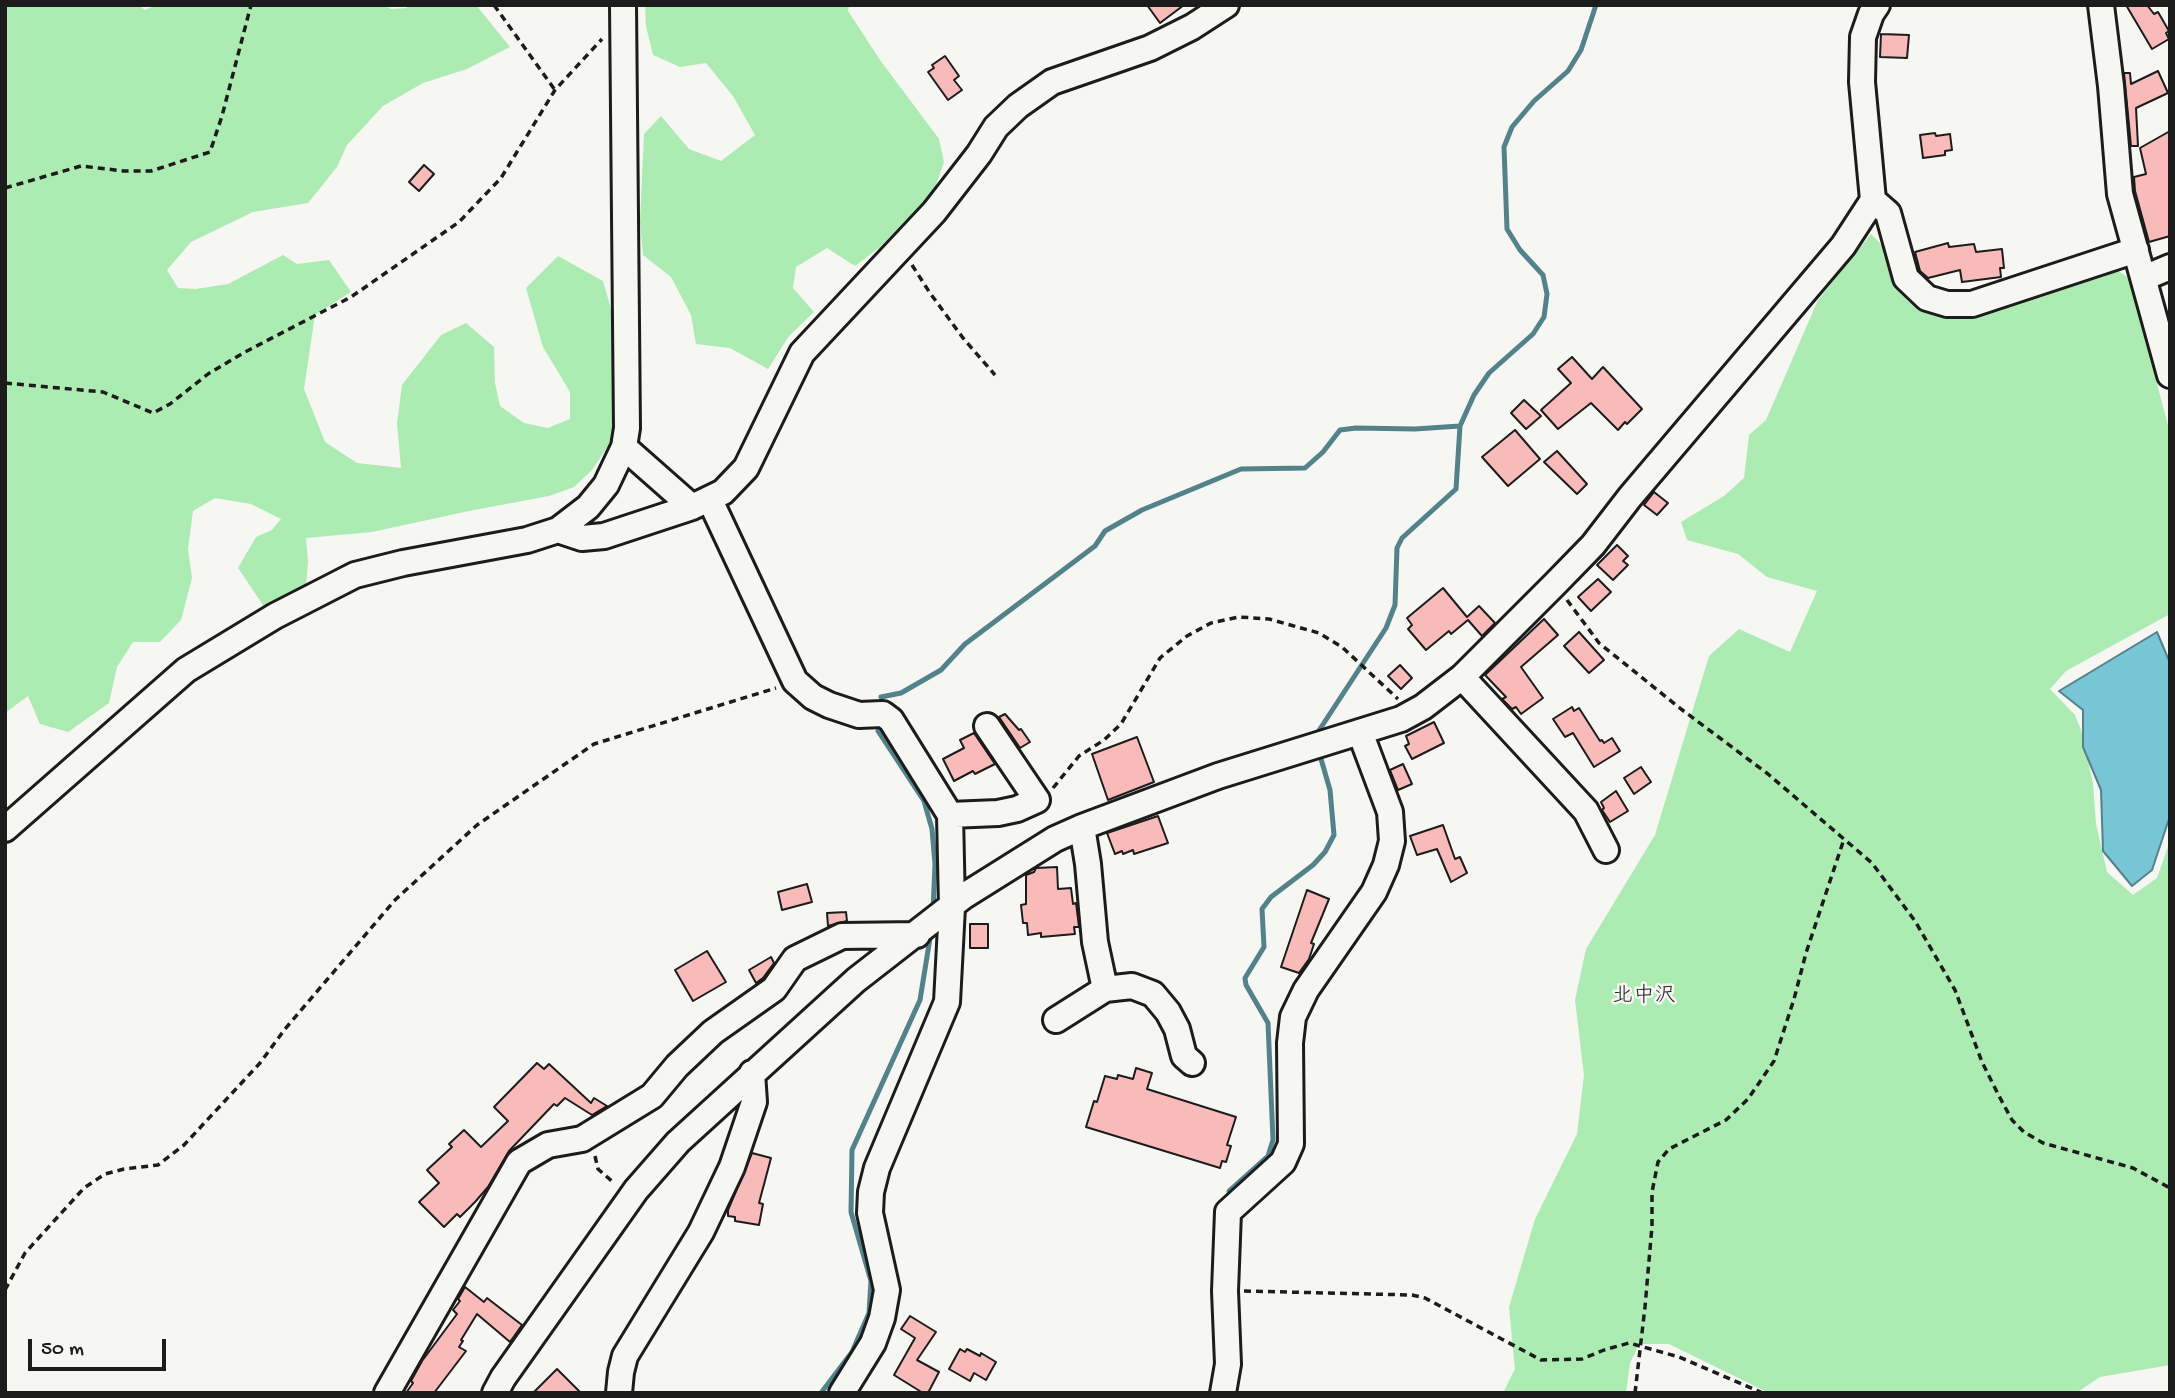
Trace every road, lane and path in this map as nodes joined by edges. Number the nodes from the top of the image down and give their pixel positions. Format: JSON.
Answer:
{"nodes":[{"id":1,"x":251,"y":5,"type":"edge"},
{"id":2,"x":494,"y":5,"type":"edge"},
{"id":3,"x":1226,"y":5,"type":"edge"},
{"id":4,"x":1877,"y":5,"type":"edge"},
{"id":5,"x":2101,"y":5,"type":"edge"},
{"id":6,"x":623,"y":14,"type":"edge"},
{"id":7,"x":555,"y":90,"type":"junction"},
{"id":8,"x":5,"y":188,"type":"edge"},
{"id":9,"x":1873,"y":200,"type":"junction"},
{"id":10,"x":902,"y":248,"type":"junction"},
{"id":11,"x":2136,"y":250,"type":"junction"},
{"id":12,"x":2170,"y":267,"type":"edge"},
{"id":13,"x":2144,"y":278,"type":"junction"},
{"id":14,"x":995,"y":375,"type":"dead end"},
{"id":15,"x":2170,"y":375,"type":"edge"},
{"id":16,"x":5,"y":383,"type":"edge"},
{"id":17,"x":624,"y":447,"type":"junction"},
{"id":18,"x":701,"y":503,"type":"junction"},
{"id":19,"x":558,"y":530,"type":"junction"},
{"id":20,"x":1555,"y":584,"type":"junction"},
{"id":21,"x":1462,"y":677,"type":"junction"},
{"id":22,"x":795,"y":681,"type":"junction"},
{"id":23,"x":1412,"y":713,"type":"junction"},
{"id":24,"x":987,"y":726,"type":"dead end"},
{"id":25,"x":1360,"y":732,"type":"junction"},
{"id":26,"x":1037,"y":800,"type":"junction"},
{"id":27,"x":950,"y":815,"type":"junction"},
{"id":28,"x":1082,"y":827,"type":"junction"},
{"id":29,"x":5,"y":829,"type":"edge"},
{"id":30,"x":1844,"y":839,"type":"junction"},
{"id":31,"x":1606,"y":850,"type":"dead end"},
{"id":32,"x":952,"y":907,"type":"junction"},
{"id":33,"x":916,"y":935,"type":"junction"},
{"id":34,"x":1105,"y":989,"type":"junction"},
{"id":35,"x":1056,"y":1020,"type":"dead end"},
{"id":36,"x":1192,"y":1063,"type":"dead end"},
{"id":37,"x":752,"y":1073,"type":"junction"},
{"id":38,"x":594,"y":1132,"type":"junction"},
{"id":39,"x":2170,"y":1188,"type":"edge"},
{"id":40,"x":636,"y":1190,"type":"junction"},
{"id":41,"x":5,"y":1290,"type":"edge"},
{"id":42,"x":1225,"y":1291,"type":"junction"},
{"id":43,"x":1642,"y":1346,"type":"junction"},
{"id":44,"x":387,"y":1393,"type":"edge"},
{"id":45,"x":495,"y":1393,"type":"edge"},
{"id":46,"x":620,"y":1393,"type":"edge"},
{"id":47,"x":842,"y":1393,"type":"edge"},
{"id":48,"x":1223,"y":1393,"type":"edge"},
{"id":49,"x":1635,"y":1393,"type":"edge"},
{"id":50,"x":1763,"y":1393,"type":"edge"}],
"edges":[{"from":1,"to":8,"type":"path"},
{"from":2,"to":7,"type":"path"},
{"from":3,"to":10,"type":"street"},
{"from":4,"to":9,"type":"street"},
{"from":5,"to":11,"type":"street"},
{"from":6,"to":7,"type":"path"},
{"from":6,"to":17,"type":"street"},
{"from":7,"to":16,"type":"path"},
{"from":9,"to":11,"type":"street"},
{"from":9,"to":20,"type":"street"},
{"from":10,"to":14,"type":"path"},
{"from":10,"to":18,"type":"street"},
{"from":11,"to":13,"type":"street"},
{"from":12,"to":13,"type":"street"},
{"from":13,"to":15,"type":"street"},
{"from":17,"to":18,"type":"street"},
{"from":17,"to":19,"type":"street"},
{"from":18,"to":19,"type":"street"},
{"from":18,"to":22,"type":"street"},
{"from":19,"to":29,"type":"street"},
{"from":20,"to":21,"type":"street"},
{"from":20,"to":30,"type":"path"},
{"from":21,"to":23,"type":"street"},
{"from":21,"to":31,"type":"street"},
{"from":22,"to":27,"type":"street"},
{"from":22,"to":41,"type":"path"},
{"from":23,"to":25,"type":"street"},
{"from":23,"to":26,"type":"path"},
{"from":24,"to":26,"type":"street"},
{"from":25,"to":28,"type":"street"},
{"from":25,"to":42,"type":"street"},
{"from":26,"to":27,"type":"street"},
{"from":27,"to":32,"type":"street"},
{"from":28,"to":32,"type":"street"},
{"from":28,"to":34,"type":"street"},
{"from":30,"to":39,"type":"path"},
{"from":30,"to":43,"type":"path"},
{"from":32,"to":33,"type":"street"},
{"from":32,"to":47,"type":"street"},
{"from":33,"to":37,"type":"street"},
{"from":33,"to":38,"type":"street"},
{"from":34,"to":35,"type":"street"},
{"from":34,"to":36,"type":"street"},
{"from":37,"to":40,"type":"street"},
{"from":37,"to":46,"type":"street"},
{"from":38,"to":40,"type":"path"},
{"from":38,"to":44,"type":"street"},
{"from":40,"to":45,"type":"street"},
{"from":42,"to":43,"type":"path"},
{"from":42,"to":48,"type":"street"},
{"from":43,"to":49,"type":"path"},
{"from":43,"to":50,"type":"path"}]}
